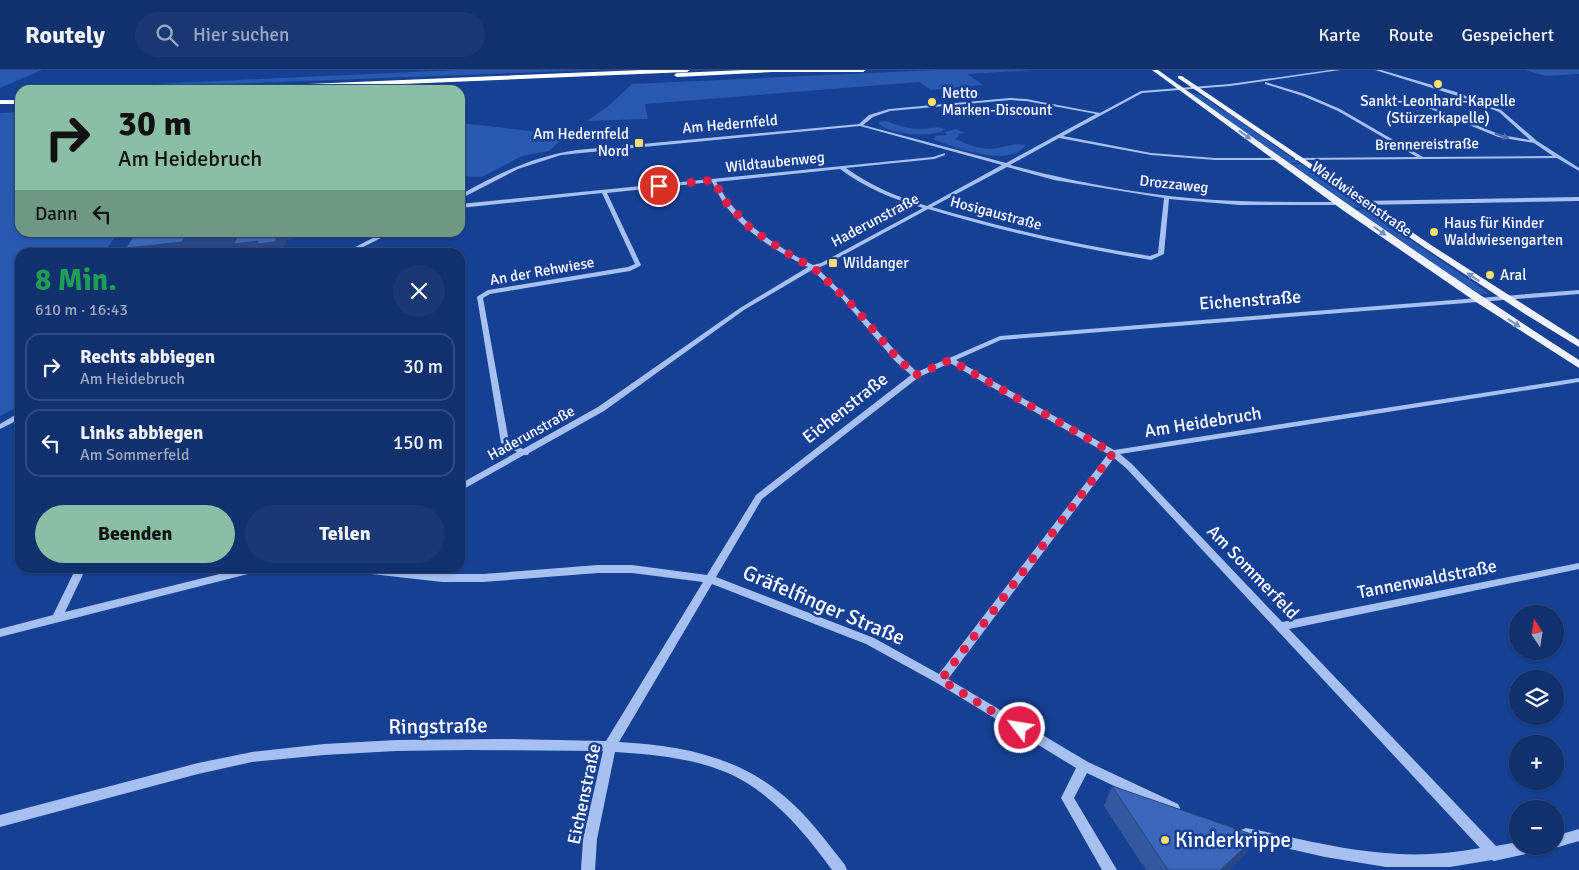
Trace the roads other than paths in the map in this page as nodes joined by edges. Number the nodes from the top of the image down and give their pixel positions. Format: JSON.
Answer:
{"nodes":[{"id":1,"x":687,"y":70,"type":"edge"},
{"id":2,"x":785,"y":70,"type":"edge"},
{"id":3,"x":863,"y":70,"type":"edge"},
{"id":4,"x":1155,"y":70,"type":"edge"},
{"id":5,"x":1338,"y":70,"type":"edge"},
{"id":6,"x":1377,"y":70,"type":"edge"},
{"id":7,"x":754,"y":72,"type":"junction"},
{"id":8,"x":1177,"y":75,"type":"dead end"},
{"id":9,"x":1263,"y":81,"type":"junction"},
{"id":10,"x":330,"y":85,"type":"edge"},
{"id":11,"x":459,"y":85,"type":"edge"},
{"id":12,"x":1182,"y":89,"type":"junction"},
{"id":13,"x":1197,"y":89,"type":"junction"},
{"id":14,"x":15,"y":98,"type":"edge"},
{"id":15,"x":1470,"y":98,"type":"junction"},
{"id":16,"x":1,"y":99,"type":"edge"},
{"id":17,"x":15,"y":101,"type":"edge"},
{"id":18,"x":1101,"y":114,"type":"junction"},
{"id":19,"x":860,"y":125,"type":"junction"},
{"id":20,"x":1061,"y":136,"type":"junction"},
{"id":21,"x":1535,"y":142,"type":"junction"},
{"id":22,"x":943,"y":154,"type":"dead end"},
{"id":23,"x":1421,"y":157,"type":"junction"},
{"id":24,"x":1556,"y":157,"type":"junction"},
{"id":25,"x":1298,"y":158,"type":"junction"},
{"id":26,"x":1279,"y":159,"type":"junction"},
{"id":27,"x":1008,"y":166,"type":"junction"},
{"id":28,"x":842,"y":168,"type":"junction"},
{"id":29,"x":1579,"y":170,"type":"edge"},
{"id":30,"x":713,"y":180,"type":"junction"},
{"id":31,"x":604,"y":191,"type":"junction"},
{"id":32,"x":465,"y":194,"type":"edge"},
{"id":33,"x":1168,"y":197,"type":"junction"},
{"id":34,"x":1579,"y":199,"type":"edge"},
{"id":35,"x":1361,"y":203,"type":"junction"},
{"id":36,"x":1340,"y":204,"type":"junction"},
{"id":37,"x":465,"y":205,"type":"edge"},
{"id":38,"x":928,"y":207,"type":"junction"},
{"id":39,"x":380,"y":237,"type":"edge"},
{"id":40,"x":357,"y":248,"type":"edge"},
{"id":41,"x":1151,"y":258,"type":"joint"},
{"id":42,"x":813,"y":267,"type":"junction"},
{"id":43,"x":1579,"y":292,"type":"edge"},
{"id":44,"x":1505,"y":298,"type":"junction"},
{"id":45,"x":1479,"y":300,"type":"junction"},
{"id":46,"x":1579,"y":344,"type":"edge"},
{"id":47,"x":950,"y":360,"type":"junction"},
{"id":48,"x":1579,"y":365,"type":"edge"},
{"id":49,"x":916,"y":375,"type":"junction"},
{"id":50,"x":1579,"y":380,"type":"edge"},
{"id":51,"x":15,"y":419,"type":"edge"},
{"id":52,"x":0,"y":427,"type":"edge"},
{"id":53,"x":525,"y":453,"type":"junction"},
{"id":54,"x":1113,"y":453,"type":"junction"},
{"id":55,"x":465,"y":485,"type":"edge"},
{"id":56,"x":1579,"y":566,"type":"edge"},
{"id":57,"x":79,"y":573,"type":"edge"},
{"id":58,"x":236,"y":573,"type":"edge"},
{"id":59,"x":398,"y":573,"type":"edge"},
{"id":60,"x":710,"y":579,"type":"junction"},
{"id":61,"x":58,"y":617,"type":"junction"},
{"id":62,"x":1282,"y":626,"type":"junction"},
{"id":63,"x":0,"y":633,"type":"edge"},
{"id":64,"x":941,"y":680,"type":"junction"},
{"id":65,"x":610,"y":746,"type":"junction"},
{"id":66,"x":1084,"y":766,"type":"junction"},
{"id":67,"x":1186,"y":814,"type":"edge"},
{"id":68,"x":0,"y":822,"type":"edge"},
{"id":69,"x":1229,"y":829,"type":"edge"},
{"id":70,"x":1579,"y":835,"type":"edge"},
{"id":71,"x":1564,"y":839,"type":"edge"},
{"id":72,"x":1509,"y":851,"type":"edge"},
{"id":73,"x":1494,"y":854,"type":"junction"},
{"id":74,"x":588,"y":870,"type":"edge"},
{"id":75,"x":840,"y":870,"type":"edge"},
{"id":76,"x":1110,"y":870,"type":"edge"}],
"edges":[{"from":1,"to":10,"type":"highway"},
{"from":2,"to":7,"type":"highway"},
{"from":3,"to":7,"type":"highway"},
{"from":4,"to":12,"type":"main road","name":"Waldwiesenstraße"},
{"from":5,"to":9,"type":"street","name":"Haderunstraße"},
{"from":6,"to":15,"type":"street"},
{"from":7,"to":11,"type":"highway"},
{"from":8,"to":13,"type":"main road","name":"Waldwiesenstraße"},
{"from":9,"to":13,"type":"street","name":"Haderunstraße"},
{"from":9,"to":23,"type":"street"},
{"from":12,"to":13,"type":"street","name":"Haderunstraße"},
{"from":12,"to":18,"type":"street","name":"Haderunstraße"},
{"from":12,"to":26,"type":"main road","name":"Waldwiesenstraße","one_way":true},
{"from":13,"to":25,"type":"main road","name":"Waldwiesenstraße"},
{"from":14,"to":16,"type":"highway"},
{"from":15,"to":21,"type":"street"},
{"from":15,"to":21,"type":"street","one_way":true},
{"from":16,"to":17,"type":"highway"},
{"from":18,"to":19,"type":"street"},
{"from":18,"to":20,"type":"street","name":"Haderunstraße"},
{"from":19,"to":27,"type":"street","name":"Am Hedernfeld"},
{"from":19,"to":32,"type":"street","name":"Am Hedernfeld"},
{"from":20,"to":26,"type":"street"},
{"from":20,"to":27,"type":"street","name":"Haderunstraße"},
{"from":21,"to":24,"type":"street"},
{"from":22,"to":28,"type":"street","name":"Wildtaubenweg"},
{"from":23,"to":24,"type":"street","name":"Brennereistraße"},
{"from":23,"to":25,"type":"street","name":"Brennereistraße"},
{"from":24,"to":29,"type":"street"},
{"from":25,"to":35,"type":"main road","name":"Waldwiesenstraße"},
{"from":26,"to":36,"type":"main road","name":"Waldwiesenstraße"},
{"from":27,"to":33,"type":"street","name":"Drozzaweg"},
{"from":27,"to":38,"type":"street","name":"Haderunstraße"},
{"from":28,"to":30,"type":"street","name":"Wildtaubenweg"},
{"from":28,"to":38,"type":"street","name":"Hosigaustraße"},
{"from":30,"to":31,"type":"street","name":"Wildtaubenweg"},
{"from":30,"to":42,"type":"street"},
{"from":31,"to":37,"type":"street","name":"Wildtaubenweg"},
{"from":31,"to":53,"type":"street","name":"An der Rehwiese"},
{"from":33,"to":36,"type":"street","name":"Drozzaweg"},
{"from":33,"to":41,"type":"street"},
{"from":34,"to":35,"type":"street"},
{"from":44,"to":35,"type":"main road","name":"Waldwiesenstraße","one_way":true},
{"from":36,"to":45,"type":"main road","name":"Waldwiesenstraße","one_way":true},
{"from":38,"to":41,"type":"street","name":"Hosigaustraße"},
{"from":38,"to":42,"type":"street","name":"Haderunstraße"},
{"from":39,"to":40,"type":"street"},
{"from":42,"to":49,"type":"street"},
{"from":42,"to":53,"type":"street","name":"Haderunstraße"},
{"from":43,"to":44,"type":"street","name":"Eichenstraße"},
{"from":44,"to":45,"type":"street","name":"Eichenstraße"},
{"from":44,"to":46,"type":"main road","name":"Waldwiesenstraße"},
{"from":45,"to":47,"type":"street","name":"Eichenstraße"},
{"from":45,"to":48,"type":"main road","name":"Waldwiesenstraße","one_way":true},
{"from":47,"to":49,"type":"street","name":"Eichenstraße"},
{"from":47,"to":54,"type":"street","name":"Am Sommerfeld"},
{"from":49,"to":60,"type":"street","name":"Eichenstraße"},
{"from":50,"to":54,"type":"street","name":"Am Heidebruch"},
{"from":51,"to":52,"type":"street"},
{"from":53,"to":55,"type":"street","name":"Haderunstraße"},
{"from":54,"to":62,"type":"street","name":"Am Sommerfeld"},
{"from":54,"to":64,"type":"street"},
{"from":56,"to":62,"type":"street","name":"Tannenwaldstraße"},
{"from":57,"to":61,"type":"street"},
{"from":58,"to":61,"type":"street"},
{"from":59,"to":60,"type":"street","name":"Gräfelfinger Straße"},
{"from":60,"to":64,"type":"street","name":"Gräfelfinger Straße"},
{"from":60,"to":65,"type":"street","name":"Eichenstraße"},
{"from":61,"to":63,"type":"street"},
{"from":62,"to":73,"type":"street","name":"Am Sommerfeld"},
{"from":64,"to":66,"type":"street","name":"Gräfelfinger Straße"},
{"from":65,"to":68,"type":"street","name":"Ringstraße"},
{"from":65,"to":74,"type":"street","name":"Eichenstraße"},
{"from":65,"to":75,"type":"street","name":"Ringstraße"},
{"from":66,"to":67,"type":"street","name":"Gräfelfinger Straße"},
{"from":66,"to":76,"type":"street"},
{"from":69,"to":73,"type":"street"},
{"from":70,"to":71,"type":"street"},
{"from":72,"to":73,"type":"street"}]}
